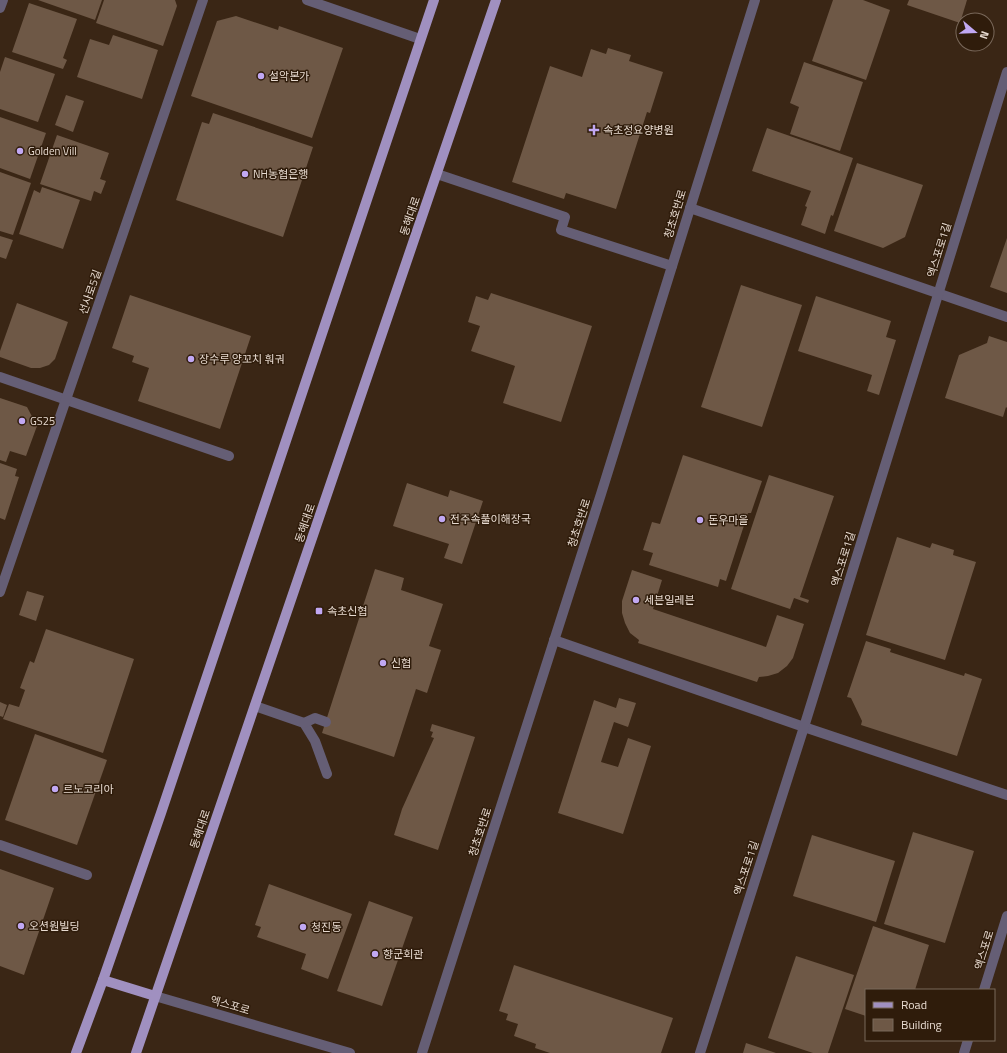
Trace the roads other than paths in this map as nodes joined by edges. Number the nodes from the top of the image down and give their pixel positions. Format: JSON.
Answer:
{"nodes":[{"id":1,"x":3,"y":0,"type":"edge"},
{"id":2,"x":203,"y":0,"type":"edge"},
{"id":3,"x":307,"y":0,"type":"edge"},
{"id":4,"x":434,"y":0,"type":"edge"},
{"id":5,"x":496,"y":0,"type":"edge"},
{"id":6,"x":755,"y":0,"type":"edge"},
{"id":7,"x":0,"y":8,"type":"edge"},
{"id":8,"x":420,"y":39,"type":"junction"},
{"id":9,"x":1007,"y":72,"type":"edge"},
{"id":10,"x":437,"y":174,"type":"junction"},
{"id":11,"x":690,"y":208,"type":"junction"},
{"id":12,"x":672,"y":266,"type":"junction"},
{"id":13,"x":938,"y":294,"type":"junction"},
{"id":14,"x":1007,"y":317,"type":"edge"},
{"id":15,"x":0,"y":377,"type":"edge"},
{"id":16,"x":66,"y":400,"type":"junction"},
{"id":17,"x":229,"y":456,"type":"dead end"},
{"id":18,"x":0,"y":592,"type":"edge"},
{"id":19,"x":554,"y":640,"type":"junction"},
{"id":20,"x":255,"y":706,"type":"junction"},
{"id":21,"x":326,"y":722,"type":"dead end"},
{"id":22,"x":304,"y":723,"type":"junction"},
{"id":23,"x":804,"y":727,"type":"junction"},
{"id":24,"x":327,"y":774,"type":"dead end"},
{"id":25,"x":1007,"y":795,"type":"edge"},
{"id":26,"x":0,"y":845,"type":"edge"},
{"id":27,"x":87,"y":875,"type":"dead end"},
{"id":28,"x":1007,"y":916,"type":"edge"},
{"id":29,"x":103,"y":980,"type":"junction"},
{"id":30,"x":984,"y":989,"type":"edge"},
{"id":31,"x":156,"y":996,"type":"junction"},
{"id":32,"x":968,"y":1041,"type":"edge"},
{"id":33,"x":76,"y":1053,"type":"edge"},
{"id":34,"x":136,"y":1053,"type":"edge"},
{"id":35,"x":350,"y":1053,"type":"edge"},
{"id":36,"x":422,"y":1053,"type":"edge"},
{"id":37,"x":700,"y":1053,"type":"edge"},
{"id":38,"x":964,"y":1053,"type":"edge"}],
"edges":[{"from":1,"to":7,"type":"street"},
{"from":2,"to":16,"type":"street","name":"선사로5길"},
{"from":3,"to":8,"type":"street"},
{"from":4,"to":8,"type":"main road"},
{"from":5,"to":10,"type":"main road","name":"동해대로"},
{"from":6,"to":11,"type":"street","name":"청초호반로"},
{"from":8,"to":29,"type":"main road"},
{"from":9,"to":13,"type":"street","name":"엑스포로1길"},
{"from":10,"to":12,"type":"street"},
{"from":10,"to":20,"type":"main road","name":"동해대로"},
{"from":11,"to":12,"type":"street","name":"청초호반로"},
{"from":11,"to":13,"type":"street"},
{"from":12,"to":19,"type":"street","name":"청초호반로"},
{"from":13,"to":14,"type":"street"},
{"from":13,"to":23,"type":"street","name":"엑스포로1길"},
{"from":15,"to":16,"type":"street"},
{"from":16,"to":17,"type":"street"},
{"from":16,"to":18,"type":"street","name":"선사로5길"},
{"from":19,"to":23,"type":"street"},
{"from":19,"to":36,"type":"street","name":"청초호반로"},
{"from":20,"to":22,"type":"street"},
{"from":20,"to":31,"type":"main road","name":"동해대로"},
{"from":21,"to":22,"type":"street"},
{"from":22,"to":24,"type":"street"},
{"from":23,"to":25,"type":"street"},
{"from":23,"to":37,"type":"street","name":"엑스포로1길"},
{"from":26,"to":27,"type":"street"},
{"from":28,"to":30,"type":"street","name":"엑스포로"},
{"from":29,"to":31,"type":"main road","name":"엑스포로"},
{"from":29,"to":33,"type":"main road"},
{"from":31,"to":34,"type":"main road","name":"동해대로"},
{"from":31,"to":35,"type":"street","name":"엑스포로"},
{"from":32,"to":38,"type":"street"}]}
